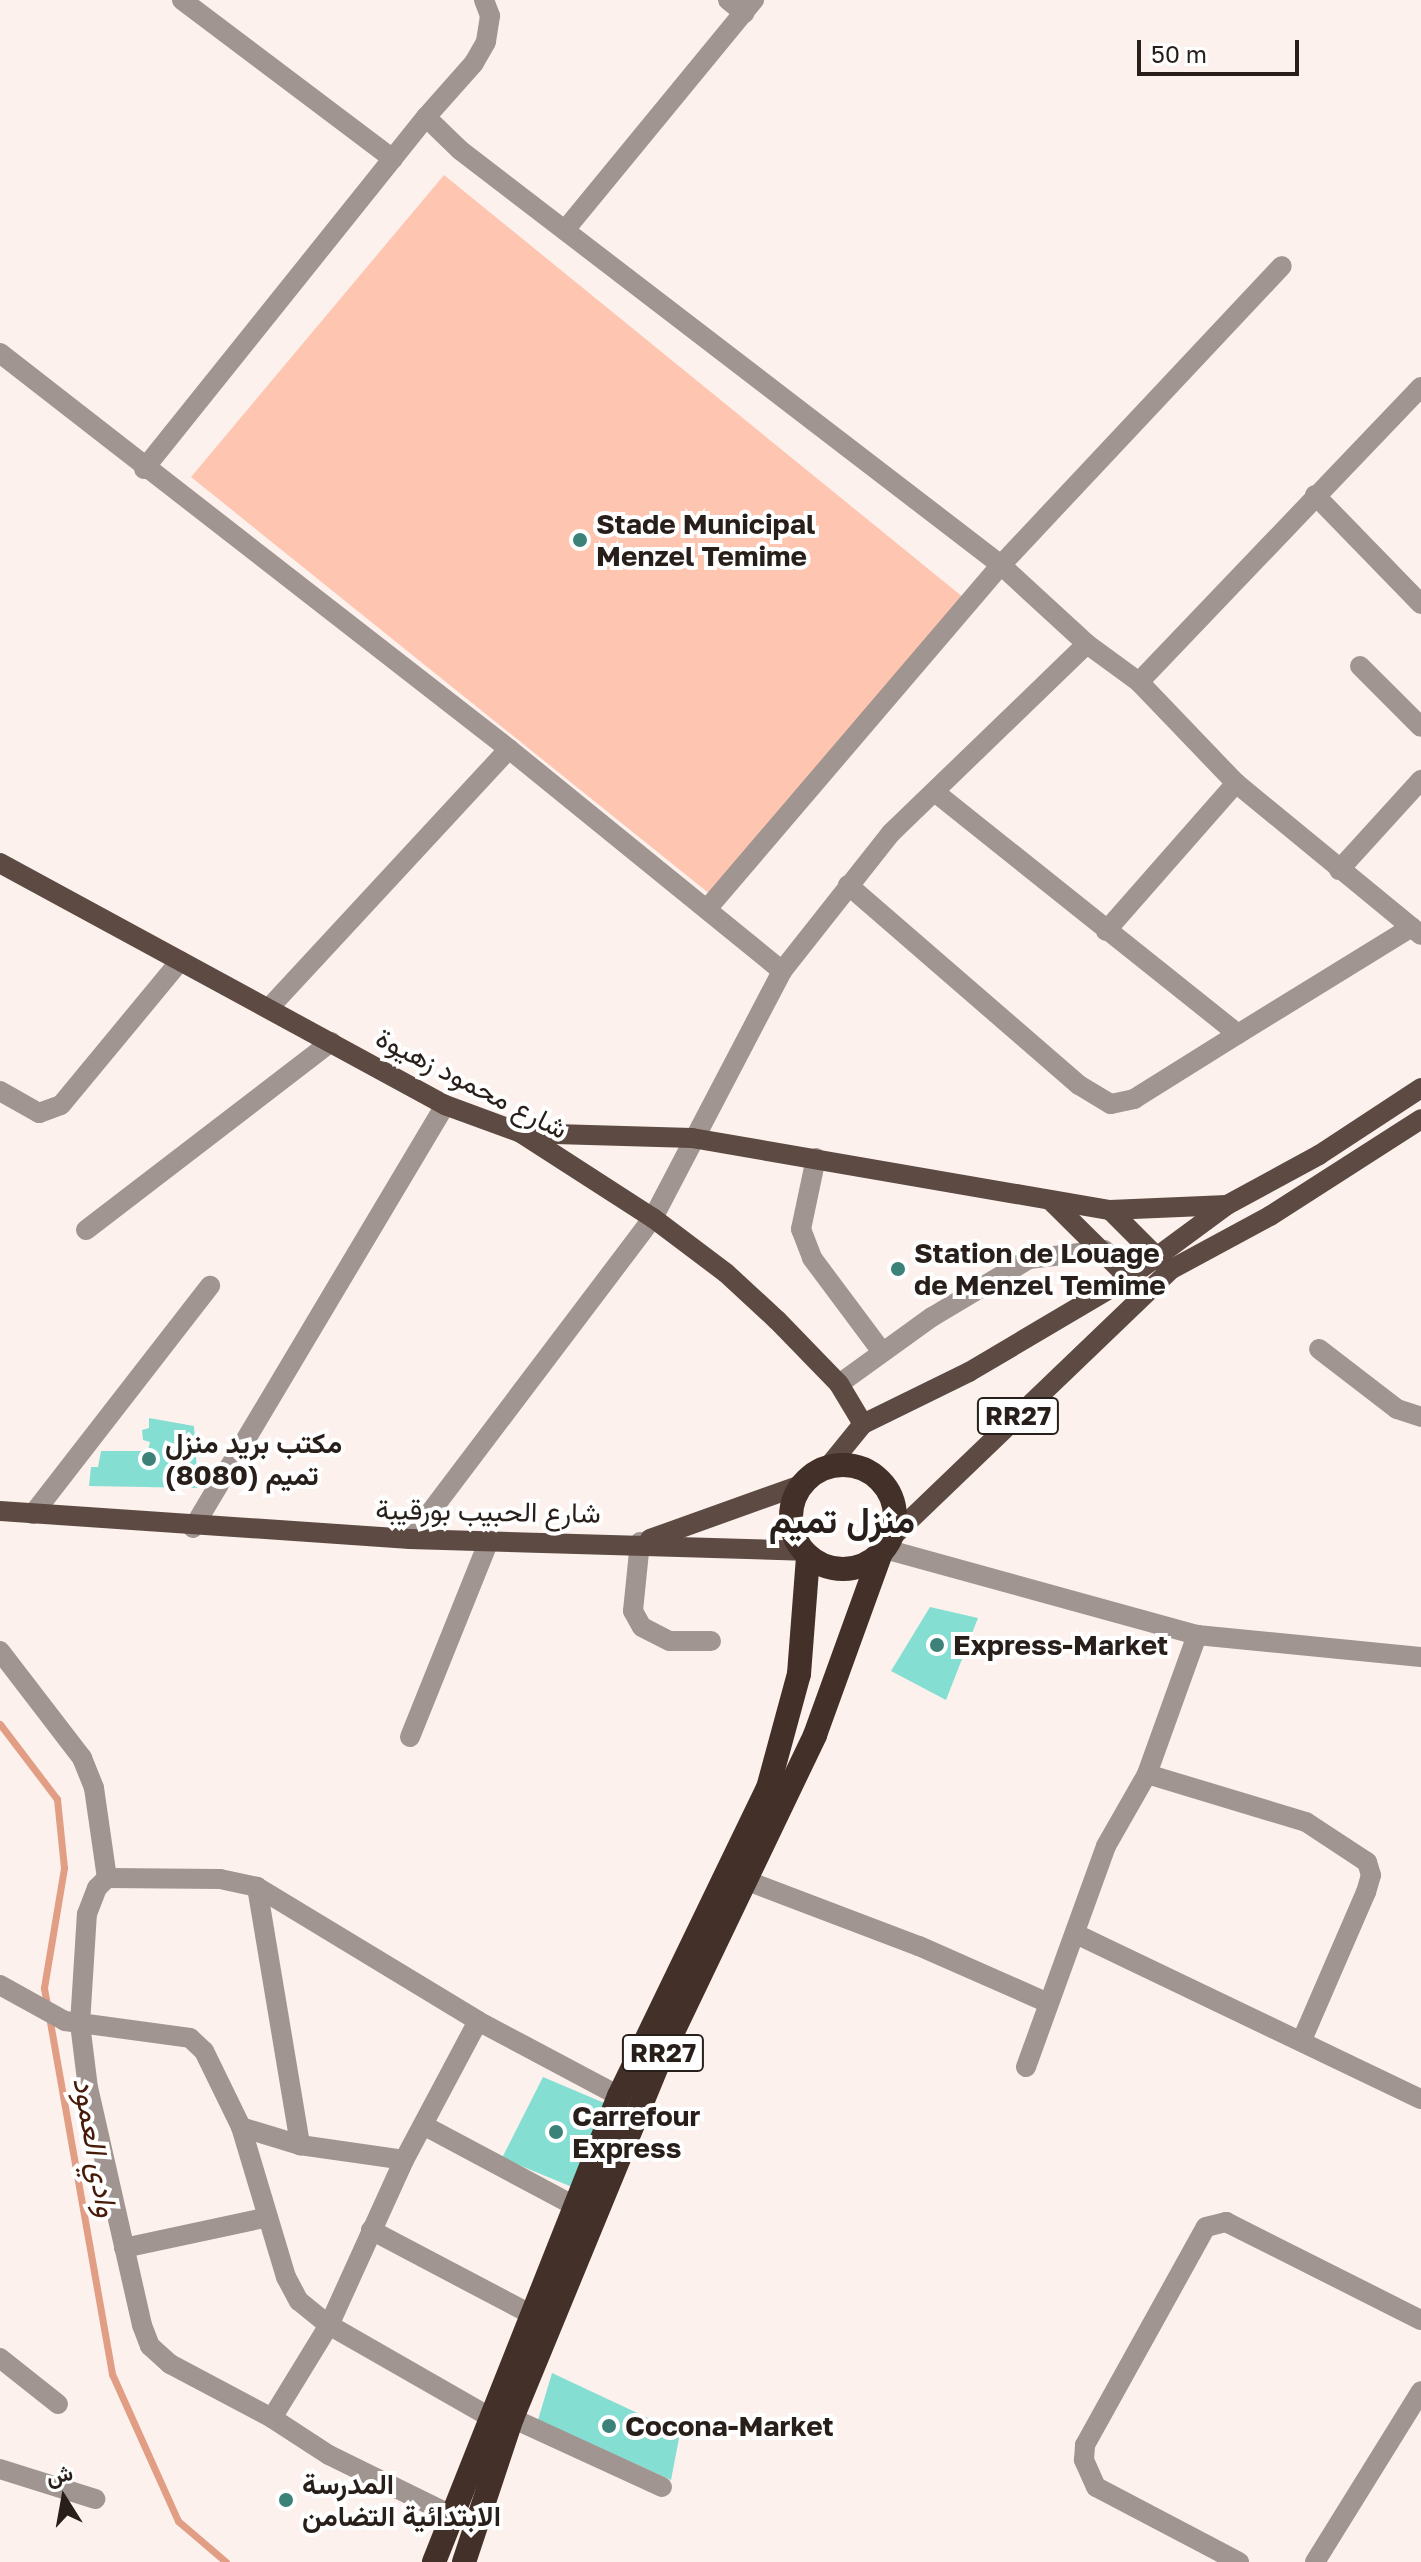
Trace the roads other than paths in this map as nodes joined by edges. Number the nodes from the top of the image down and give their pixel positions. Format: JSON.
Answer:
{"nodes":[{"id":1,"x":182,"y":0,"type":"edge"},
{"id":2,"x":505,"y":0,"type":"edge"},
{"id":3,"x":742,"y":4,"type":"edge"},
{"id":4,"x":487,"y":8,"type":"edge"},
{"id":5,"x":426,"y":117,"type":"junction"},
{"id":6,"x":393,"y":159,"type":"junction"},
{"id":7,"x":565,"y":230,"type":"junction"},
{"id":8,"x":1282,"y":266,"type":"dead end"},
{"id":9,"x":0,"y":353,"type":"edge"},
{"id":10,"x":1421,"y":387,"type":"edge"},
{"id":11,"x":144,"y":469,"type":"junction"},
{"id":12,"x":1315,"y":495,"type":"junction"},
{"id":13,"x":1001,"y":565,"type":"junction"},
{"id":14,"x":1421,"y":604,"type":"edge"},
{"id":15,"x":1087,"y":644,"type":"junction"},
{"id":16,"x":1360,"y":666,"type":"dead end"},
{"id":17,"x":1139,"y":682,"type":"junction"},
{"id":18,"x":1421,"y":727,"type":"edge"},
{"id":19,"x":509,"y":749,"type":"junction"},
{"id":20,"x":1421,"y":780,"type":"edge"},
{"id":21,"x":1236,"y":783,"type":"junction"},
{"id":22,"x":936,"y":793,"type":"junction"},
{"id":23,"x":0,"y":863,"type":"edge"},
{"id":24,"x":1339,"y":870,"type":"junction"},
{"id":25,"x":848,"y":885,"type":"junction"},
{"id":26,"x":707,"y":909,"type":"junction"},
{"id":27,"x":1106,"y":931,"type":"junction"},
{"id":28,"x":1416,"y":931,"type":"edge"},
{"id":29,"x":180,"y":961,"type":"junction"},
{"id":30,"x":782,"y":971,"type":"junction"},
{"id":31,"x":269,"y":1008,"type":"junction"},
{"id":32,"x":1238,"y":1034,"type":"junction"},
{"id":33,"x":331,"y":1042,"type":"junction"},
{"id":34,"x":1421,"y":1088,"type":"edge"},
{"id":35,"x":0,"y":1091,"type":"edge"},
{"id":36,"x":445,"y":1105,"type":"junction"},
{"id":37,"x":1421,"y":1119,"type":"edge"},
{"id":38,"x":521,"y":1133,"type":"junction"},
{"id":39,"x":692,"y":1138,"type":"junction"},
{"id":40,"x":816,"y":1158,"type":"junction"},
{"id":41,"x":1051,"y":1201,"type":"junction"},
{"id":42,"x":1227,"y":1205,"type":"junction"},
{"id":43,"x":1110,"y":1210,"type":"junction"},
{"id":44,"x":653,"y":1218,"type":"junction"},
{"id":45,"x":86,"y":1230,"type":"dead end"},
{"id":46,"x":1104,"y":1250,"type":"junction"},
{"id":47,"x":1164,"y":1263,"type":"junction"},
{"id":48,"x":1136,"y":1285,"type":"junction"},
{"id":49,"x":210,"y":1286,"type":"dead end"},
{"id":50,"x":1319,"y":1349,"type":"dead end"},
{"id":51,"x":882,"y":1352,"type":"junction"},
{"id":52,"x":839,"y":1384,"type":"junction"},
{"id":53,"x":1421,"y":1417,"type":"edge"},
{"id":54,"x":863,"y":1424,"type":"junction"},
{"id":55,"x":828,"y":1467,"type":"junction"},
{"id":56,"x":801,"y":1485,"type":"junction"},
{"id":57,"x":0,"y":1511,"type":"edge"},
{"id":58,"x":33,"y":1514,"type":"junction"},
{"id":59,"x":193,"y":1528,"type":"junction"},
{"id":60,"x":410,"y":1539,"type":"junction"},
{"id":61,"x":489,"y":1540,"type":"junction"},
{"id":62,"x":640,"y":1542,"type":"junction"},
{"id":63,"x":885,"y":1547,"type":"junction"},
{"id":64,"x":806,"y":1554,"type":"junction"},
{"id":65,"x":1197,"y":1635,"type":"junction"},
{"id":66,"x":711,"y":1641,"type":"dead end"},
{"id":67,"x":0,"y":1651,"type":"edge"},
{"id":68,"x":1421,"y":1657,"type":"edge"},
{"id":69,"x":410,"y":1737,"type":"dead end"},
{"id":70,"x":1147,"y":1774,"type":"junction"},
{"id":71,"x":107,"y":1878,"type":"junction"},
{"id":72,"x":745,"y":1880,"type":"junction"},
{"id":73,"x":257,"y":1887,"type":"junction"},
{"id":74,"x":1076,"y":1934,"type":"junction"},
{"id":75,"x":0,"y":1985,"type":"edge"},
{"id":76,"x":1046,"y":2002,"type":"junction"},
{"id":77,"x":478,"y":2021,"type":"junction"},
{"id":78,"x":72,"y":2022,"type":"junction"},
{"id":79,"x":1302,"y":2040,"type":"junction"},
{"id":80,"x":1026,"y":2067,"type":"dead end"},
{"id":81,"x":619,"y":2096,"type":"junction"},
{"id":82,"x":1421,"y":2099,"type":"edge"},
{"id":83,"x":423,"y":2125,"type":"junction"},
{"id":84,"x":241,"y":2127,"type":"junction"},
{"id":85,"x":300,"y":2145,"type":"junction"},
{"id":86,"x":404,"y":2160,"type":"junction"},
{"id":87,"x":575,"y":2206,"type":"junction"},
{"id":88,"x":268,"y":2217,"type":"junction"},
{"id":89,"x":371,"y":2230,"type":"junction"},
{"id":90,"x":124,"y":2248,"type":"junction"},
{"id":91,"x":532,"y":2315,"type":"junction"},
{"id":92,"x":1421,"y":2320,"type":"edge"},
{"id":93,"x":329,"y":2325,"type":"junction"},
{"id":94,"x":0,"y":2358,"type":"edge"},
{"id":95,"x":1421,"y":2391,"type":"edge"},
{"id":96,"x":58,"y":2404,"type":"dead end"},
{"id":97,"x":272,"y":2418,"type":"junction"},
{"id":98,"x":504,"y":2421,"type":"junction"},
{"id":99,"x":0,"y":2469,"type":"edge"},
{"id":100,"x":662,"y":2487,"type":"dead end"},
{"id":101,"x":95,"y":2499,"type":"dead end"},
{"id":102,"x":451,"y":2515,"type":"junction"},
{"id":103,"x":434,"y":2562,"type":"edge"},
{"id":104,"x":464,"y":2562,"type":"edge"},
{"id":105,"x":1239,"y":2562,"type":"edge"},
{"id":106,"x":1315,"y":2562,"type":"edge"}],
"edges":[{"from":1,"to":6,"type":"street"},
{"from":2,"to":4,"type":"street"},
{"from":3,"to":7,"type":"street"},
{"from":4,"to":5,"type":"street"},
{"from":5,"to":6,"type":"street"},
{"from":5,"to":7,"type":"street"},
{"from":6,"to":11,"type":"street"},
{"from":7,"to":13,"type":"street"},
{"from":8,"to":13,"type":"street"},
{"from":9,"to":11,"type":"street"},
{"from":10,"to":12,"type":"street"},
{"from":11,"to":19,"type":"street"},
{"from":12,"to":14,"type":"street"},
{"from":12,"to":17,"type":"street"},
{"from":13,"to":15,"type":"street"},
{"from":13,"to":26,"type":"street"},
{"from":15,"to":17,"type":"street"},
{"from":15,"to":22,"type":"street"},
{"from":16,"to":18,"type":"street"},
{"from":17,"to":21,"type":"street"},
{"from":19,"to":26,"type":"street"},
{"from":19,"to":31,"type":"street"},
{"from":20,"to":24,"type":"street"},
{"from":21,"to":24,"type":"street"},
{"from":21,"to":27,"type":"street"},
{"from":22,"to":25,"type":"street"},
{"from":22,"to":27,"type":"street"},
{"from":23,"to":29,"type":"main road","name":"شارع محمود زهيوة"},
{"from":24,"to":28,"type":"street"},
{"from":25,"to":30,"type":"street"},
{"from":25,"to":32,"type":"street"},
{"from":26,"to":30,"type":"street"},
{"from":27,"to":32,"type":"street"},
{"from":28,"to":32,"type":"street"},
{"from":29,"to":31,"type":"main road","name":"شارع محمود زهيوة"},
{"from":29,"to":35,"type":"street"},
{"from":30,"to":39,"type":"street"},
{"from":31,"to":33,"type":"main road","name":"شارع محمود زهيوة"},
{"from":33,"to":36,"type":"main road","name":"شارع محمود زهيوة"},
{"from":33,"to":45,"type":"street"},
{"from":34,"to":42,"type":"main road","number":"RR27"},
{"from":36,"to":38,"type":"main road","name":"شارع محمود زهيوة"},
{"from":36,"to":59,"type":"street"},
{"from":37,"to":47,"type":"main road","number":"RR27"},
{"from":38,"to":39,"type":"main road"},
{"from":38,"to":44,"type":"main road","name":"شارع محمود زهيوة"},
{"from":39,"to":40,"type":"main road"},
{"from":39,"to":44,"type":"street"},
{"from":40,"to":41,"type":"main road"},
{"from":40,"to":51,"type":"street"},
{"from":41,"to":43,"type":"main road"},
{"from":41,"to":46,"type":"main road"},
{"from":42,"to":43,"type":"main road"},
{"from":42,"to":47,"type":"main road","number":"RR27"},
{"from":43,"to":47,"type":"main road"},
{"from":44,"to":52,"type":"main road","name":"شارع محمود زهيوة"},
{"from":44,"to":60,"type":"street"},
{"from":46,"to":48,"type":"main road"},
{"from":46,"to":51,"type":"street"},
{"from":47,"to":48,"type":"main road","number":"RR27"},
{"from":48,"to":54,"type":"main road","number":"RR27"},
{"from":48,"to":63,"type":"main road","number":"RR27"},
{"from":49,"to":58,"type":"street"},
{"from":50,"to":53,"type":"street"},
{"from":51,"to":52,"type":"street"},
{"from":52,"to":54,"type":"main road","name":"شارع محمود زهيوة"},
{"from":54,"to":55,"type":"main road","number":"RR27"},
{"from":55,"to":56,"type":"highway","number":"RR27"},
{"from":55,"to":63,"type":"highway","number":"RR27"},
{"from":56,"to":62,"type":"main road","name":"شارع الحبيب بورقيبة"},
{"from":56,"to":64,"type":"highway","number":"RR27"},
{"from":57,"to":58,"type":"main road","name":"شارع الحبيب بورقيبة"},
{"from":58,"to":59,"type":"main road","name":"شارع الحبيب بورقيبة"},
{"from":59,"to":60,"type":"main road","name":"شارع الحبيب بورقيبة"},
{"from":60,"to":61,"type":"main road","name":"شارع الحبيب بورقيبة"},
{"from":61,"to":62,"type":"main road","name":"شارع الحبيب بورقيبة"},
{"from":61,"to":69,"type":"street"},
{"from":62,"to":64,"type":"main road","name":"شارع الحبيب بورقيبة"},
{"from":62,"to":66,"type":"street"},
{"from":63,"to":64,"type":"highway","number":"RR27"},
{"from":63,"to":65,"type":"street"},
{"from":63,"to":72,"type":"highway","number":"RR27"},
{"from":64,"to":81,"type":"highway","number":"RR27"},
{"from":65,"to":68,"type":"street"},
{"from":65,"to":70,"type":"street"},
{"from":67,"to":71,"type":"street"},
{"from":70,"to":74,"type":"street"},
{"from":70,"to":79,"type":"street"},
{"from":71,"to":73,"type":"street"},
{"from":71,"to":78,"type":"street"},
{"from":72,"to":76,"type":"street"},
{"from":72,"to":98,"type":"highway","number":"RR27"},
{"from":73,"to":77,"type":"street"},
{"from":73,"to":85,"type":"street"},
{"from":74,"to":76,"type":"street"},
{"from":74,"to":79,"type":"street"},
{"from":75,"to":78,"type":"street"},
{"from":76,"to":80,"type":"street"},
{"from":77,"to":81,"type":"street"},
{"from":77,"to":83,"type":"street"},
{"from":78,"to":84,"type":"street"},
{"from":78,"to":90,"type":"street"},
{"from":79,"to":82,"type":"street"},
{"from":81,"to":87,"type":"highway","number":"RR27"},
{"from":83,"to":86,"type":"street"},
{"from":83,"to":87,"type":"street"},
{"from":84,"to":85,"type":"street"},
{"from":84,"to":88,"type":"street"},
{"from":85,"to":86,"type":"street"},
{"from":86,"to":89,"type":"street"},
{"from":87,"to":91,"type":"highway","number":"RR27"},
{"from":88,"to":90,"type":"street"},
{"from":88,"to":93,"type":"street"},
{"from":89,"to":91,"type":"street"},
{"from":89,"to":93,"type":"street"},
{"from":90,"to":97,"type":"street"},
{"from":91,"to":98,"type":"highway","number":"RR27"},
{"from":92,"to":105,"type":"street"},
{"from":93,"to":97,"type":"street"},
{"from":93,"to":98,"type":"street"},
{"from":94,"to":96,"type":"street"},
{"from":95,"to":106,"type":"street"},
{"from":97,"to":102,"type":"street"},
{"from":98,"to":100,"type":"street"},
{"from":98,"to":102,"type":"highway","number":"RR27"},
{"from":98,"to":104,"type":"highway","number":"RR27"},
{"from":99,"to":101,"type":"street"},
{"from":102,"to":103,"type":"highway","number":"RR27"}]}
